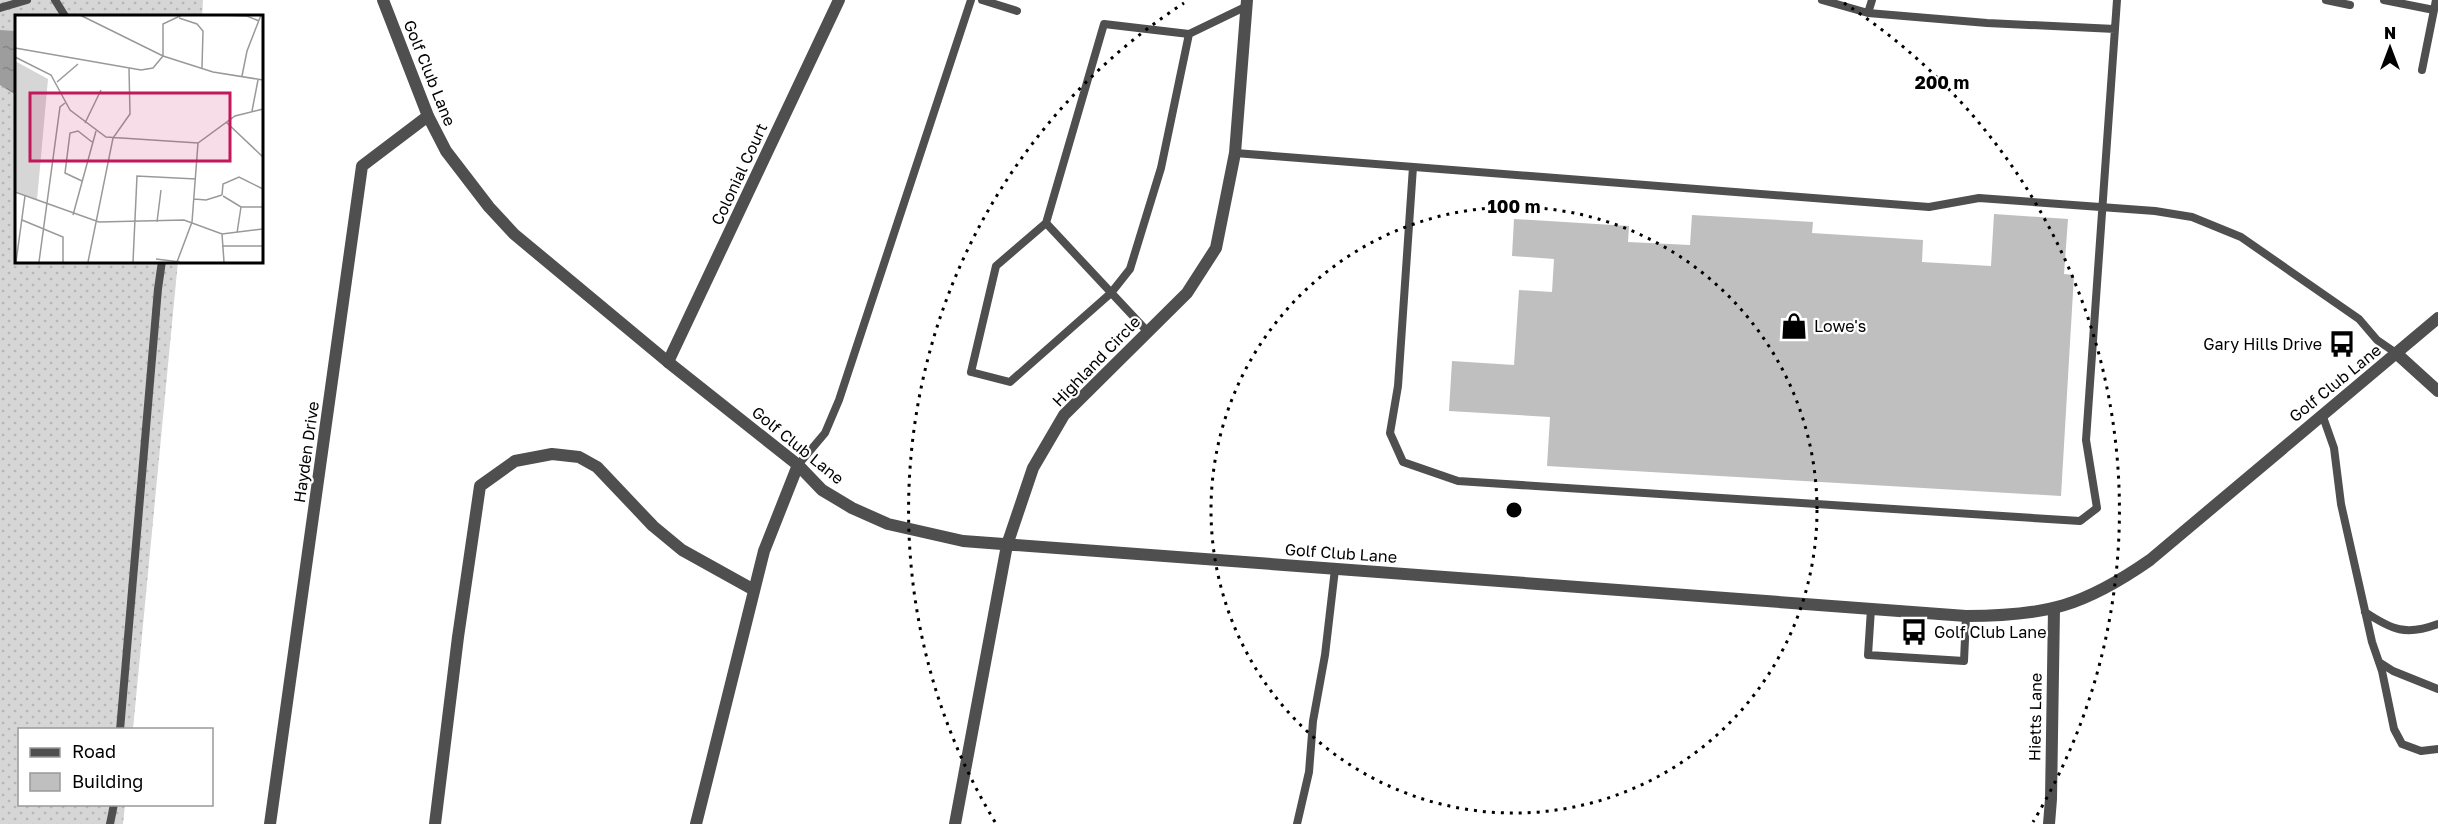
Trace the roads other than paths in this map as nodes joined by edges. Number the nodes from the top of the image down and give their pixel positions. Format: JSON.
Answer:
{"nodes":[{"id":1,"x":27,"y":0,"type":"edge"},
{"id":2,"x":55,"y":0,"type":"edge"},
{"id":3,"x":383,"y":0,"type":"edge"},
{"id":4,"x":839,"y":0,"type":"edge"},
{"id":5,"x":971,"y":0,"type":"edge"},
{"id":6,"x":982,"y":0,"type":"edge"},
{"id":7,"x":1822,"y":0,"type":"edge"},
{"id":8,"x":1872,"y":0,"type":"edge"},
{"id":9,"x":2117,"y":0,"type":"edge"},
{"id":10,"x":2326,"y":0,"type":"edge"},
{"id":11,"x":2384,"y":0,"type":"edge"},
{"id":12,"x":2436,"y":0,"type":"edge"},
{"id":13,"x":1247,"y":3,"type":"edge"},
{"id":14,"x":2350,"y":5,"type":"dead end"},
{"id":15,"x":0,"y":8,"type":"edge"},
{"id":16,"x":2434,"y":10,"type":"junction"},
{"id":17,"x":1017,"y":11,"type":"dead end"},
{"id":18,"x":1868,"y":13,"type":"junction"},
{"id":19,"x":64,"y":15,"type":"edge"},
{"id":20,"x":2115,"y":29,"type":"junction"},
{"id":21,"x":1189,"y":34,"type":"junction"},
{"id":22,"x":2422,"y":70,"type":"dead end"},
{"id":23,"x":428,"y":116,"type":"junction"},
{"id":24,"x":1234,"y":153,"type":"junction"},
{"id":25,"x":1413,"y":167,"type":"junction"},
{"id":26,"x":2103,"y":207,"type":"junction"},
{"id":27,"x":1046,"y":223,"type":"junction"},
{"id":28,"x":162,"y":262,"type":"edge"},
{"id":29,"x":1112,"y":293,"type":"junction"},
{"id":30,"x":2438,"y":318,"type":"edge"},
{"id":31,"x":1147,"y":331,"type":"junction"},
{"id":32,"x":2396,"y":353,"type":"junction"},
{"id":33,"x":668,"y":362,"type":"junction"},
{"id":34,"x":2438,"y":391,"type":"edge"},
{"id":35,"x":2322,"y":414,"type":"junction"},
{"id":36,"x":798,"y":465,"type":"junction"},
{"id":37,"x":1007,"y":545,"type":"junction"},
{"id":38,"x":1335,"y":569,"type":"junction"},
{"id":39,"x":754,"y":591,"type":"junction"},
{"id":40,"x":1871,"y":609,"type":"junction"},
{"id":41,"x":2054,"y":609,"type":"junction"},
{"id":42,"x":2365,"y":612,"type":"junction"},
{"id":43,"x":1966,"y":616,"type":"junction"},
{"id":44,"x":2438,"y":624,"type":"edge"},
{"id":45,"x":2379,"y":661,"type":"junction"},
{"id":46,"x":2438,"y":689,"type":"edge"},
{"id":47,"x":120,"y":728,"type":"edge"},
{"id":48,"x":2438,"y":748,"type":"edge"},
{"id":49,"x":114,"y":806,"type":"edge"},
{"id":50,"x":110,"y":824,"type":"edge"},
{"id":51,"x":270,"y":824,"type":"edge"},
{"id":52,"x":435,"y":824,"type":"edge"},
{"id":53,"x":696,"y":824,"type":"edge"},
{"id":54,"x":956,"y":824,"type":"edge"},
{"id":55,"x":1297,"y":824,"type":"edge"},
{"id":56,"x":2049,"y":824,"type":"edge"}],
"edges":[{"from":1,"to":15,"type":"lane"},
{"from":2,"to":19,"type":"lane"},
{"from":3,"to":23,"type":"street","name":"Golf Club Lane"},
{"from":4,"to":33,"type":"street","name":"Colonial Court"},
{"from":5,"to":36,"type":"lane"},
{"from":6,"to":17,"type":"lane"},
{"from":7,"to":18,"type":"lane"},
{"from":8,"to":18,"type":"lane"},
{"from":9,"to":20,"type":"lane"},
{"from":10,"to":14,"type":"lane"},
{"from":11,"to":16,"type":"lane"},
{"from":12,"to":16,"type":"lane"},
{"from":13,"to":21,"type":"lane"},
{"from":13,"to":24,"type":"street","name":"Highland Circle"},
{"from":16,"to":22,"type":"lane"},
{"from":18,"to":20,"type":"lane"},
{"from":20,"to":26,"type":"lane"},
{"from":21,"to":27,"type":"lane"},
{"from":21,"to":29,"type":"lane"},
{"from":23,"to":33,"type":"street","name":"Golf Club Lane"},
{"from":23,"to":51,"type":"street","name":"Hayden Drive"},
{"from":24,"to":25,"type":"lane"},
{"from":24,"to":31,"type":"street","name":"Highland Circle"},
{"from":25,"to":26,"type":"lane"},
{"from":25,"to":26,"type":"lane"},
{"from":26,"to":32,"type":"lane"},
{"from":27,"to":29,"type":"lane"},
{"from":27,"to":29,"type":"lane"},
{"from":28,"to":47,"type":"lane"},
{"from":29,"to":31,"type":"lane"},
{"from":30,"to":32,"type":"street","name":"Golf Club Lane"},
{"from":31,"to":37,"type":"street","name":"Highland Circle"},
{"from":32,"to":34,"type":"street"},
{"from":32,"to":35,"type":"street","name":"Golf Club Lane"},
{"from":33,"to":36,"type":"street","name":"Golf Club Lane"},
{"from":35,"to":41,"type":"street","name":"Golf Club Lane"},
{"from":35,"to":42,"type":"lane"},
{"from":36,"to":37,"type":"street","name":"Golf Club Lane"},
{"from":36,"to":39,"type":"street"},
{"from":37,"to":38,"type":"street","name":"Golf Club Lane"},
{"from":37,"to":54,"type":"street","name":"Highland Circle"},
{"from":38,"to":40,"type":"street","name":"Golf Club Lane"},
{"from":38,"to":55,"type":"lane"},
{"from":39,"to":52,"type":"street"},
{"from":39,"to":53,"type":"street"},
{"from":40,"to":43,"type":"street","name":"Golf Club Lane"},
{"from":40,"to":43,"type":"lane"},
{"from":41,"to":43,"type":"street","name":"Golf Club Lane"},
{"from":41,"to":56,"type":"street","name":"Hietts Lane"},
{"from":42,"to":44,"type":"lane"},
{"from":42,"to":45,"type":"lane"},
{"from":45,"to":46,"type":"lane"},
{"from":45,"to":48,"type":"lane"},
{"from":49,"to":50,"type":"lane"}]}
